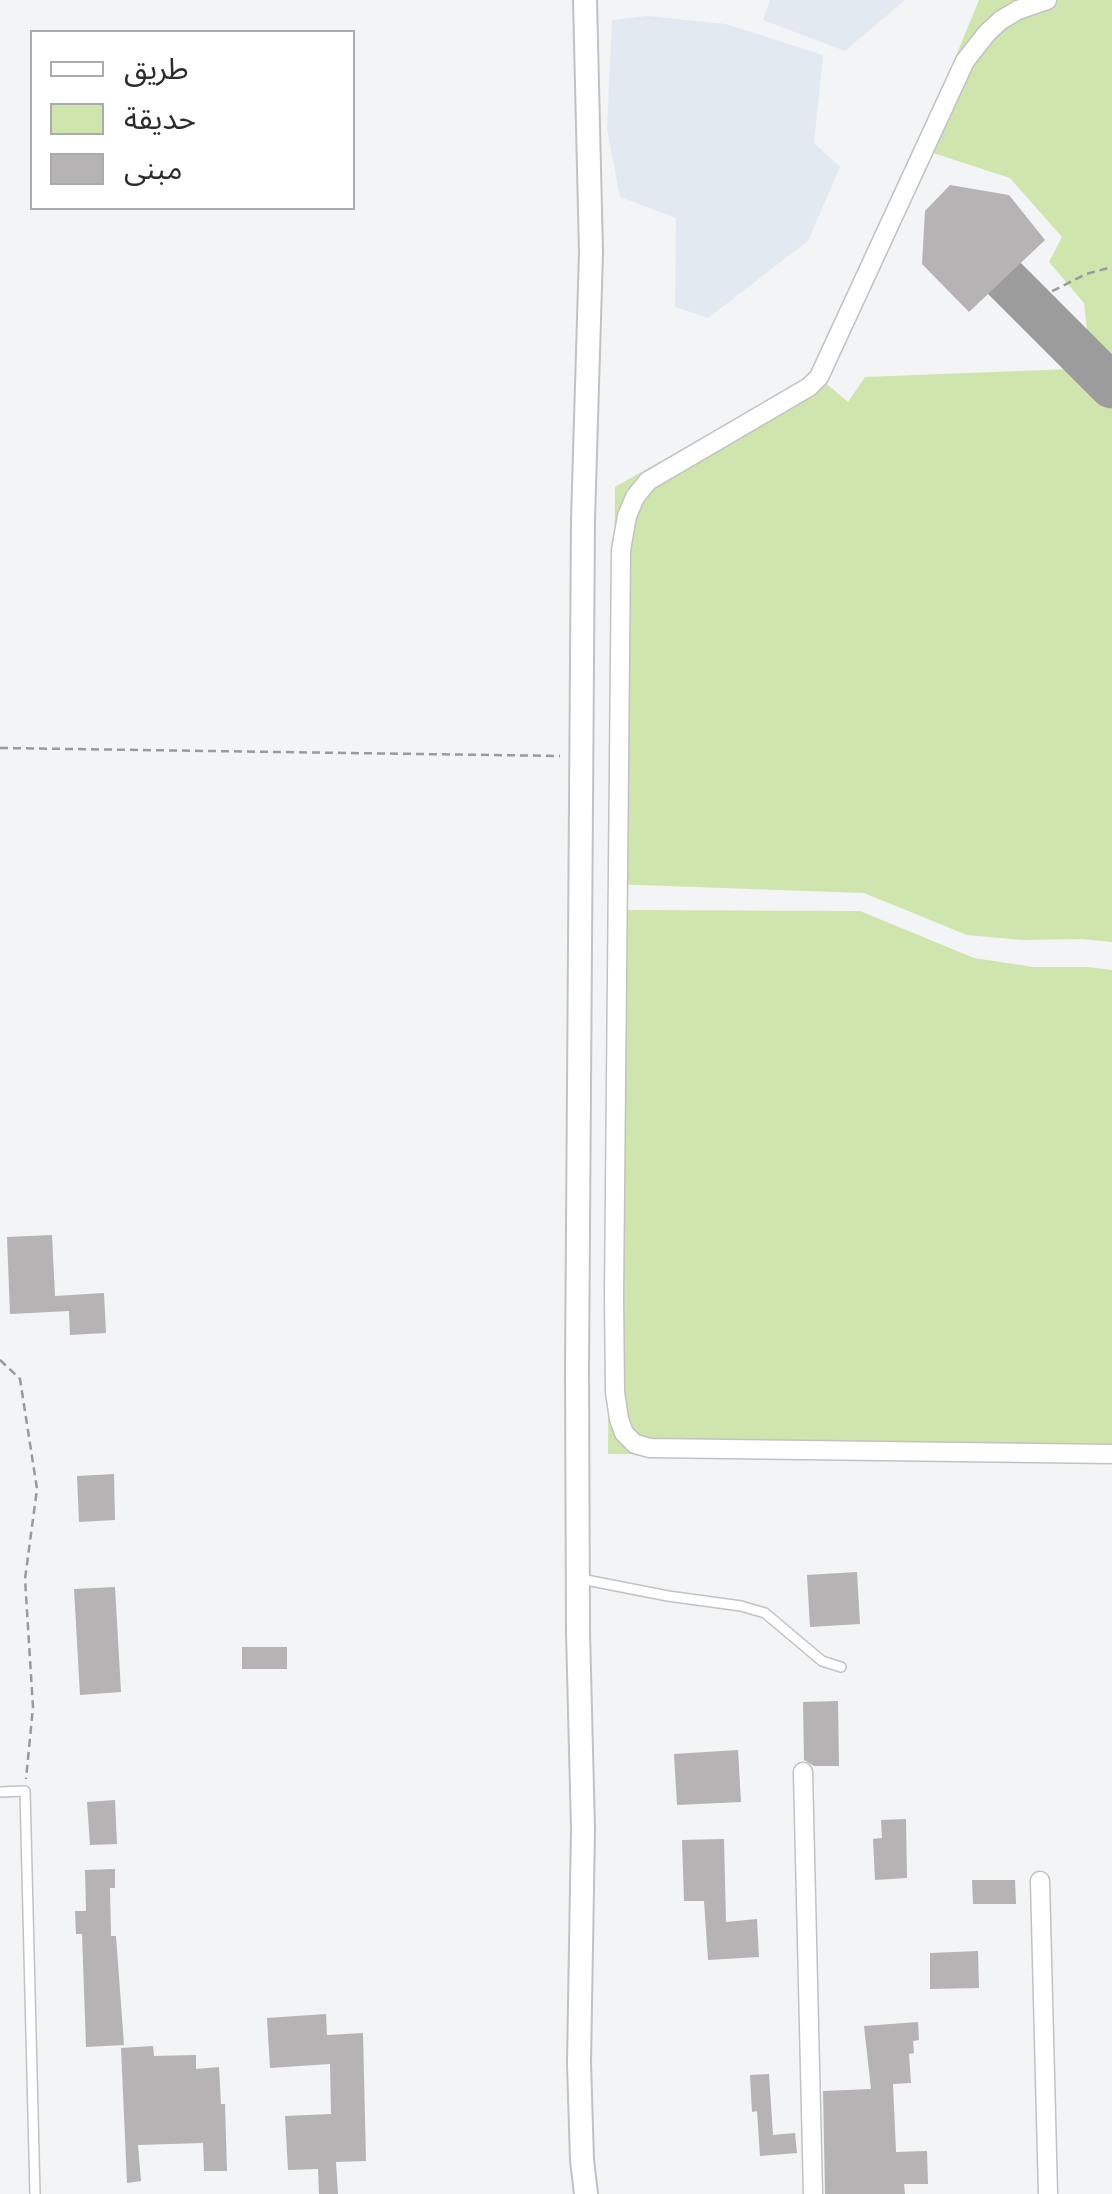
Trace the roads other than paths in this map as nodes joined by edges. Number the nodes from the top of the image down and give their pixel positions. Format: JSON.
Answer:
{"nodes":[{"id":1,"x":585,"y":0,"type":"edge"},
{"id":2,"x":1047,"y":0,"type":"edge"},
{"id":3,"x":1112,"y":1454,"type":"edge"},
{"id":4,"x":578,"y":1578,"type":"junction"},
{"id":5,"x":842,"y":1667,"type":"dead end"},
{"id":6,"x":804,"y":1772,"type":"dead end"},
{"id":7,"x":0,"y":1792,"type":"edge"},
{"id":8,"x":1040,"y":1881,"type":"dead end"},
{"id":9,"x":35,"y":2194,"type":"edge"},
{"id":10,"x":586,"y":2194,"type":"edge"},
{"id":11,"x":813,"y":2194,"type":"edge"},
{"id":12,"x":1048,"y":2194,"type":"edge"}],
"edges":[{"from":1,"to":4,"type":"street"},
{"from":2,"to":3,"type":"street"},
{"from":4,"to":5,"type":"lane"},
{"from":4,"to":10,"type":"street"},
{"from":6,"to":11,"type":"street"},
{"from":7,"to":9,"type":"lane"},
{"from":8,"to":12,"type":"street"}]}
